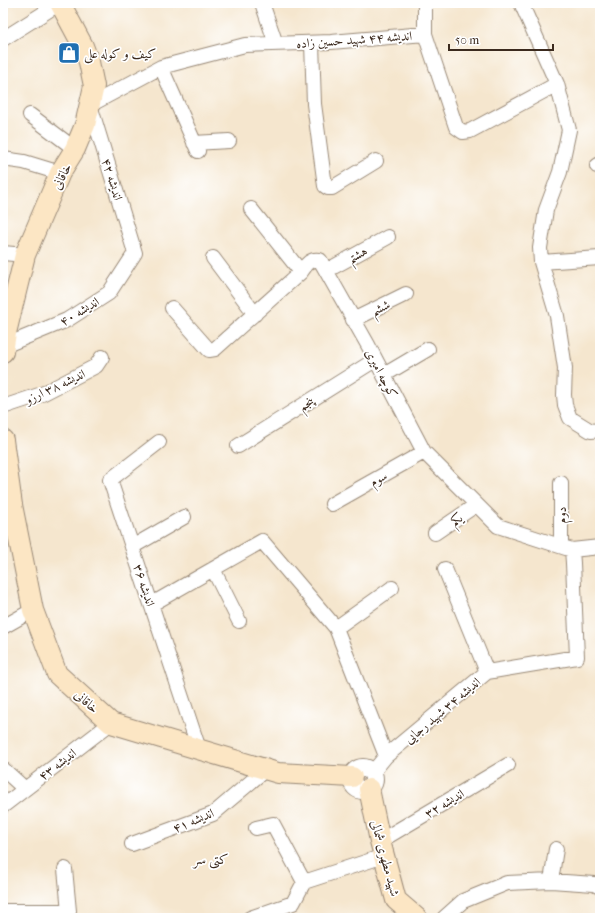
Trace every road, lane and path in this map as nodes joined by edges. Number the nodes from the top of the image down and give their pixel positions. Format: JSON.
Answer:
{"nodes":[{"id":1,"x":60,"y":3,"type":"edge"},
{"id":2,"x":262,"y":3,"type":"edge"},
{"id":3,"x":425,"y":3,"type":"edge"},
{"id":4,"x":521,"y":3,"type":"edge"},
{"id":5,"x":425,"y":34,"type":"junction"},
{"id":6,"x":3,"y":39,"type":"edge"},
{"id":7,"x":312,"y":43,"type":"junction"},
{"id":8,"x":276,"y":44,"type":"junction"},
{"id":9,"x":161,"y":67,"type":"junction"},
{"id":10,"x":557,"y":84,"type":"junction"},
{"id":11,"x":90,"y":105,"type":"junction"},
{"id":12,"x":30,"y":115,"type":"dead end"},
{"id":13,"x":229,"y":141,"type":"dead end"},
{"id":14,"x":75,"y":149,"type":"junction"},
{"id":15,"x":3,"y":159,"type":"edge"},
{"id":16,"x":376,"y":161,"type":"dead end"},
{"id":17,"x":60,"y":173,"type":"junction"},
{"id":18,"x":252,"y":209,"type":"dead end"},
{"id":19,"x":388,"y":237,"type":"dead end"},
{"id":20,"x":3,"y":253,"type":"edge"},
{"id":21,"x":135,"y":253,"type":"joint"},
{"id":22,"x":25,"y":255,"type":"junction"},
{"id":23,"x":213,"y":258,"type":"dead end"},
{"id":24,"x":600,"y":258,"type":"edge"},
{"id":25,"x":541,"y":262,"type":"junction"},
{"id":26,"x":301,"y":272,"type":"junction"},
{"id":27,"x":326,"y":272,"type":"junction"},
{"id":28,"x":406,"y":294,"type":"dead end"},
{"id":29,"x":172,"y":308,"type":"dead end"},
{"id":30,"x":255,"y":314,"type":"junction"},
{"id":31,"x":353,"y":320,"type":"junction"},
{"id":32,"x":4,"y":341,"type":"edge"},
{"id":33,"x":428,"y":349,"type":"dead end"},
{"id":34,"x":102,"y":357,"type":"dead end"},
{"id":35,"x":375,"y":360,"type":"junction"},
{"id":36,"x":384,"y":375,"type":"junction"},
{"id":37,"x":3,"y":407,"type":"edge"},
{"id":38,"x":600,"y":430,"type":"edge"},
{"id":39,"x":3,"y":440,"type":"edge"},
{"id":40,"x":159,"y":442,"type":"dead end"},
{"id":41,"x":238,"y":446,"type":"dead end"},
{"id":42,"x":424,"y":452,"type":"junction"},
{"id":43,"x":6,"y":477,"type":"edge"},
{"id":44,"x":561,"y":483,"type":"dead end"},
{"id":45,"x":332,"y":504,"type":"dead end"},
{"id":46,"x":476,"y":505,"type":"junction"},
{"id":47,"x":184,"y":517,"type":"dead end"},
{"id":48,"x":435,"y":533,"type":"dead end"},
{"id":49,"x":132,"y":547,"type":"junction"},
{"id":50,"x":600,"y":547,"type":"edge"},
{"id":51,"x":566,"y":548,"type":"junction"},
{"id":52,"x":213,"y":569,"type":"junction"},
{"id":53,"x":445,"y":569,"type":"dead end"},
{"id":54,"x":392,"y":588,"type":"dead end"},
{"id":55,"x":152,"y":604,"type":"junction"},
{"id":56,"x":33,"y":610,"type":"junction"},
{"id":57,"x":239,"y":621,"type":"dead end"},
{"id":58,"x":3,"y":628,"type":"edge"},
{"id":59,"x":336,"y":628,"type":"junction"},
{"id":60,"x":487,"y":672,"type":"junction"},
{"id":61,"x":111,"y":723,"type":"junction"},
{"id":62,"x":199,"y":749,"type":"junction"},
{"id":63,"x":386,"y":756,"type":"junction"},
{"id":64,"x":508,"y":765,"type":"dead end"},
{"id":65,"x":3,"y":769,"type":"edge"},
{"id":66,"x":266,"y":769,"type":"junction"},
{"id":67,"x":352,"y":777,"type":"joint"},
{"id":68,"x":370,"y":781,"type":"junction"},
{"id":69,"x":25,"y":789,"type":"junction"},
{"id":70,"x":3,"y":806,"type":"edge"},
{"id":71,"x":256,"y":828,"type":"dead end"},
{"id":72,"x":132,"y":844,"type":"dead end"},
{"id":73,"x":382,"y":849,"type":"junction"},
{"id":74,"x":556,"y":849,"type":"dead end"},
{"id":75,"x":65,"y":869,"type":"dead end"},
{"id":76,"x":551,"y":881,"type":"junction"},
{"id":77,"x":304,"y":882,"type":"junction"},
{"id":78,"x":600,"y":887,"type":"edge"},
{"id":79,"x":3,"y":911,"type":"edge"},
{"id":80,"x":252,"y":918,"type":"edge"},
{"id":81,"x":417,"y":918,"type":"edge"},
{"id":82,"x":444,"y":918,"type":"edge"}],
"edges":[{"from":1,"to":6,"type":"street"},
{"from":1,"to":11,"type":"main road","name":"خاقانی"},
{"from":2,"to":8,"type":"street"},
{"from":3,"to":5,"type":"street"},
{"from":4,"to":10,"type":"street"},
{"from":5,"to":7,"type":"street","name":"اندیشه ۴۴ شهید حسین زاده"},
{"from":5,"to":10,"type":"street","name":"اندیشه ۴۴ شهید حسین زاده"},
{"from":7,"to":8,"type":"street","name":"اندیشه ۴۴ شهید حسین زاده"},
{"from":7,"to":16,"type":"street"},
{"from":8,"to":9,"type":"street","name":"اندیشه ۴۴ شهید حسین زاده"},
{"from":9,"to":11,"type":"street","name":"اندیشه ۴۴ شهید حسین زاده"},
{"from":9,"to":13,"type":"street"},
{"from":10,"to":25,"type":"street"},
{"from":11,"to":14,"type":"main road","name":"خاقانی"},
{"from":11,"to":21,"type":"street","name":"اندیشه ۴۲"},
{"from":12,"to":14,"type":"street"},
{"from":14,"to":17,"type":"main road","name":"خاقانی"},
{"from":15,"to":17,"type":"street"},
{"from":17,"to":22,"type":"main road","name":"خاقانی"},
{"from":18,"to":26,"type":"street"},
{"from":19,"to":27,"type":"street","name":"هشتم"},
{"from":20,"to":22,"type":"street"},
{"from":21,"to":32,"type":"street","name":"اندیشه ۴۰"},
{"from":22,"to":32,"type":"main road","name":"خاقانی"},
{"from":23,"to":30,"type":"street"},
{"from":24,"to":25,"type":"street"},
{"from":25,"to":38,"type":"street"},
{"from":26,"to":27,"type":"street","name":"کوچه امیری"},
{"from":26,"to":30,"type":"street","name":"کوچه امیری"},
{"from":27,"to":31,"type":"street","name":"کوچه امیری"},
{"from":28,"to":31,"type":"street","name":"ششم"},
{"from":29,"to":30,"type":"street","name":"کوچه امیری"},
{"from":31,"to":35,"type":"street","name":"کوچه امیری"},
{"from":33,"to":36,"type":"street"},
{"from":34,"to":37,"type":"street","name":"اندیشه ۳۸ ارزو"},
{"from":35,"to":36,"type":"street","name":"کوچه امیری"},
{"from":35,"to":41,"type":"street","name":"پنجم"},
{"from":36,"to":42,"type":"street","name":"کوچه امیری"},
{"from":39,"to":43,"type":"main road","name":"خاقانی"},
{"from":40,"to":49,"type":"street","name":"اندیشه ۳۶"},
{"from":42,"to":45,"type":"street","name":"سوم"},
{"from":42,"to":46,"type":"street","name":"کوچه امیری"},
{"from":43,"to":56,"type":"main road","name":"خاقانی"},
{"from":44,"to":51,"type":"street","name":"دوم"},
{"from":46,"to":48,"type":"street","name":"یکم"},
{"from":46,"to":51,"type":"street","name":"کوچه امیری"},
{"from":47,"to":49,"type":"street"},
{"from":49,"to":55,"type":"street","name":"اندیشه ۳۶"},
{"from":50,"to":51,"type":"street"},
{"from":51,"to":60,"type":"street","name":"اندیشه ۳۴ شهید رجایی"},
{"from":52,"to":55,"type":"street"},
{"from":52,"to":57,"type":"street"},
{"from":52,"to":59,"type":"street"},
{"from":53,"to":60,"type":"street"},
{"from":54,"to":59,"type":"street"},
{"from":55,"to":62,"type":"street","name":"اندیشه ۳۶"},
{"from":56,"to":58,"type":"street"},
{"from":56,"to":61,"type":"main road","name":"خاقانی"},
{"from":59,"to":63,"type":"street"},
{"from":60,"to":63,"type":"street","name":"اندیشه ۳۴ شهید رجایی"},
{"from":61,"to":62,"type":"main road","name":"خاقانی"},
{"from":61,"to":69,"type":"street","name":"اندیشه ۴۳"},
{"from":62,"to":66,"type":"main road","name":"خاقانی"},
{"from":63,"to":68,"type":"street","name":"اندیشه ۳۴ شهید رجایی"},
{"from":64,"to":73,"type":"street","name":"اندیشه ۳۲"},
{"from":65,"to":69,"type":"street"},
{"from":66,"to":67,"type":"main road","name":"خاقانی"},
{"from":66,"to":72,"type":"street","name":"اندیشه ۴۱"},
{"from":67,"to":68,"type":"street"},
{"from":68,"to":73,"type":"main road","name":"شهید مطهری شمالی"},
{"from":69,"to":70,"type":"street","name":"اندیشه ۴۳"},
{"from":71,"to":77,"type":"street"},
{"from":73,"to":77,"type":"street","name":"اندیشه ۳۲"},
{"from":73,"to":81,"type":"main road","name":"شهید مطهری شمالی"},
{"from":74,"to":76,"type":"street"},
{"from":75,"to":79,"type":"street"},
{"from":76,"to":78,"type":"street"},
{"from":76,"to":82,"type":"street"},
{"from":77,"to":80,"type":"street"}]}
